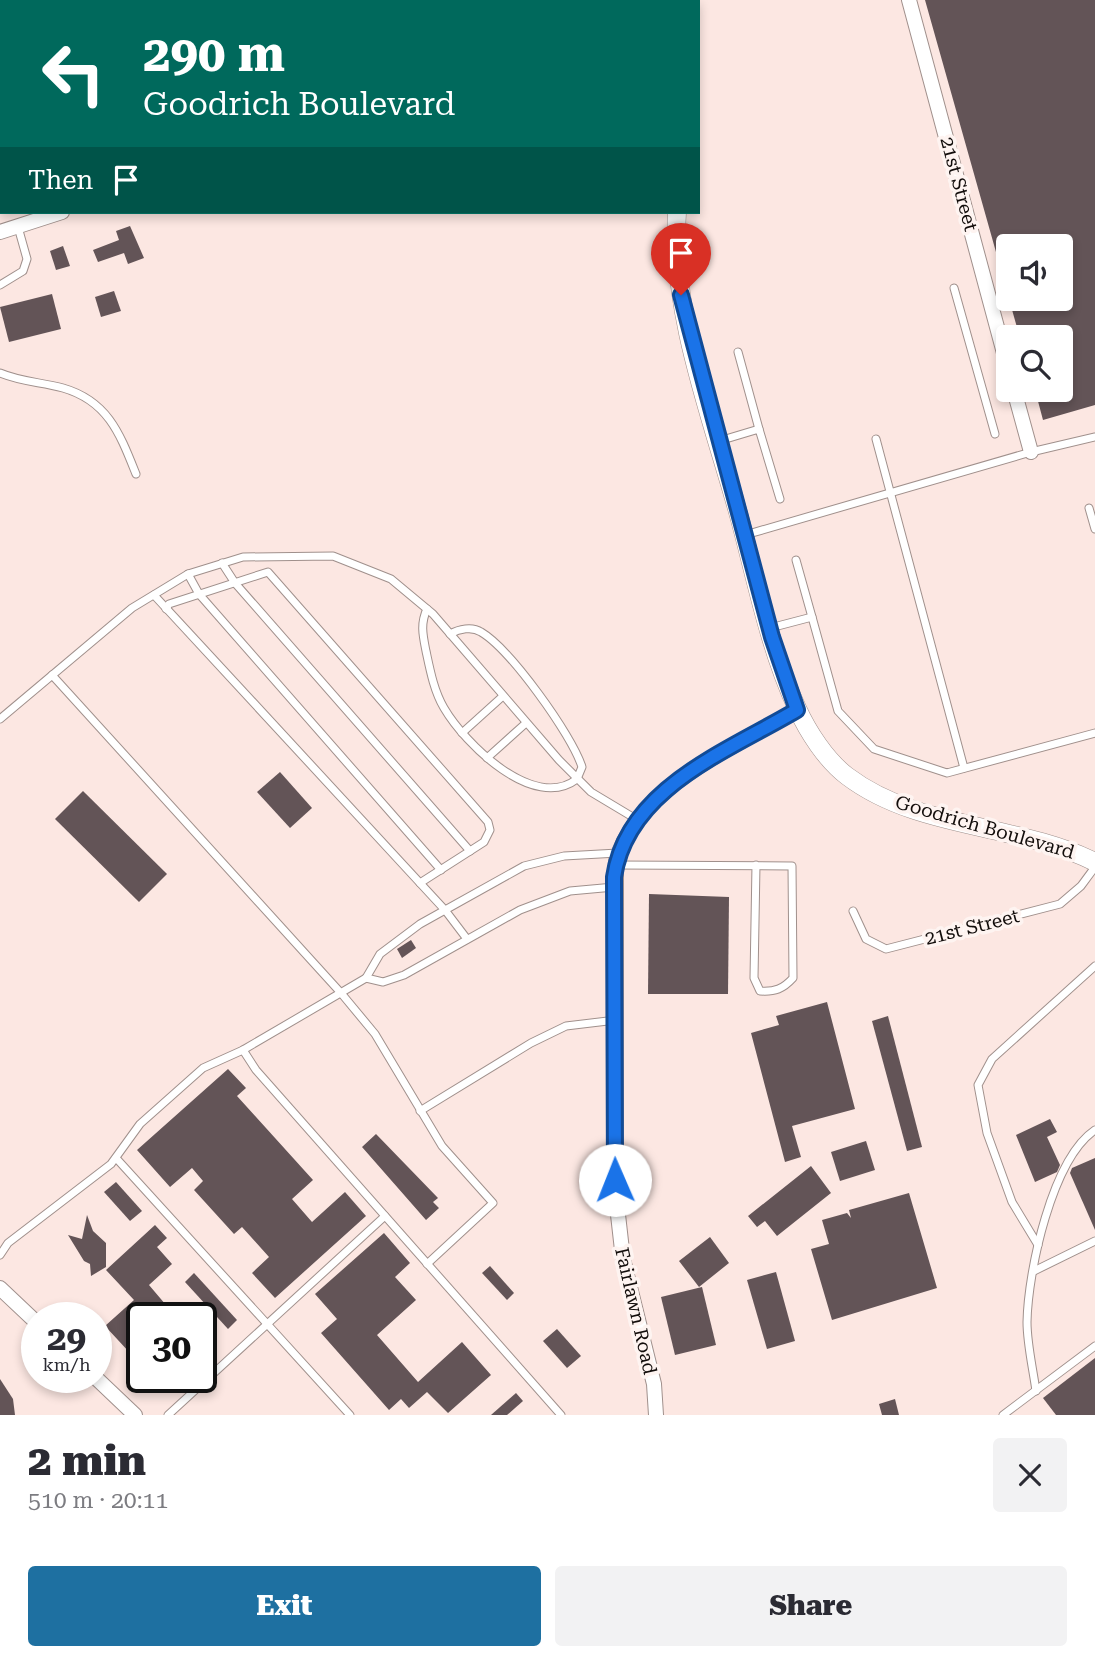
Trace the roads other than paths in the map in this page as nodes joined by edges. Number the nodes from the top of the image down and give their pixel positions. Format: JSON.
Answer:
{"nodes":[{"id":1,"x":909,"y":0,"type":"edge"},
{"id":2,"x":56,"y":214,"type":"edge"},
{"id":3,"x":677,"y":214,"type":"edge"},
{"id":4,"x":18,"y":226,"type":"junction"},
{"id":5,"x":0,"y":232,"type":"edge"},
{"id":6,"x":0,"y":285,"type":"edge"},
{"id":7,"x":954,"y":288,"type":"dead end"},
{"id":8,"x":996,"y":325,"type":"edge"},
{"id":9,"x":738,"y":352,"type":"dead end"},
{"id":10,"x":0,"y":373,"type":"edge"},
{"id":11,"x":1017,"y":402,"type":"edge"},
{"id":12,"x":760,"y":429,"type":"junction"},
{"id":13,"x":995,"y":434,"type":"dead end"},
{"id":14,"x":1095,"y":437,"type":"edge"},
{"id":15,"x":876,"y":439,"type":"dead end"},
{"id":16,"x":719,"y":441,"type":"junction"},
{"id":17,"x":1031,"y":452,"type":"junction"},
{"id":18,"x":136,"y":474,"type":"dead end"},
{"id":19,"x":891,"y":493,"type":"junction"},
{"id":20,"x":780,"y":499,"type":"dead end"},
{"id":21,"x":1089,"y":508,"type":"dead end"},
{"id":22,"x":1095,"y":529,"type":"edge"},
{"id":23,"x":744,"y":536,"type":"junction"},
{"id":24,"x":263,"y":556,"type":"junction"},
{"id":25,"x":796,"y":560,"type":"dead end"},
{"id":26,"x":222,"y":563,"type":"junction"},
{"id":27,"x":268,"y":572,"type":"junction"},
{"id":28,"x":188,"y":574,"type":"junction"},
{"id":29,"x":235,"y":583,"type":"junction"},
{"id":30,"x":199,"y":594,"type":"junction"},
{"id":31,"x":154,"y":595,"type":"junction"},
{"id":32,"x":166,"y":609,"type":"junction"},
{"id":33,"x":427,"y":610,"type":"junction"},
{"id":34,"x":812,"y":617,"type":"junction"},
{"id":35,"x":769,"y":628,"type":"junction"},
{"id":36,"x":450,"y":634,"type":"junction"},
{"id":37,"x":52,"y":675,"type":"junction"},
{"id":38,"x":503,"y":696,"type":"junction"},
{"id":39,"x":797,"y":710,"type":"junction"},
{"id":40,"x":0,"y":719,"type":"edge"},
{"id":41,"x":526,"y":723,"type":"junction"},
{"id":42,"x":462,"y":733,"type":"junction"},
{"id":43,"x":1095,"y":733,"type":"edge"},
{"id":44,"x":487,"y":758,"type":"junction"},
{"id":45,"x":964,"y":768,"type":"junction"},
{"id":46,"x":578,"y":779,"type":"junction"},
{"id":47,"x":636,"y":819,"type":"junction"},
{"id":48,"x":470,"y":851,"type":"junction"},
{"id":49,"x":617,"y":859,"type":"junction"},
{"id":50,"x":1095,"y":862,"type":"edge"},
{"id":51,"x":755,"y":865,"type":"junction"},
{"id":52,"x":1095,"y":867,"type":"edge"},
{"id":53,"x":441,"y":870,"type":"junction"},
{"id":54,"x":420,"y":883,"type":"junction"},
{"id":55,"x":614,"y":887,"type":"junction"},
{"id":56,"x":445,"y":910,"type":"junction"},
{"id":57,"x":853,"y":911,"type":"dead end"},
{"id":58,"x":467,"y":939,"type":"junction"},
{"id":59,"x":1095,"y":966,"type":"edge"},
{"id":60,"x":366,"y":978,"type":"junction"},
{"id":61,"x":341,"y":993,"type":"junction"},
{"id":62,"x":616,"y":1020,"type":"junction"},
{"id":63,"x":243,"y":1050,"type":"junction"},
{"id":64,"x":420,"y":1111,"type":"junction"},
{"id":65,"x":1095,"y":1130,"type":"edge"},
{"id":66,"x":116,"y":1158,"type":"junction"},
{"id":67,"x":385,"y":1216,"type":"junction"},
{"id":68,"x":1095,"y":1241,"type":"edge"},
{"id":69,"x":1038,"y":1245,"type":"junction"},
{"id":70,"x":0,"y":1255,"type":"edge"},
{"id":71,"x":428,"y":1264,"type":"junction"},
{"id":72,"x":1034,"y":1271,"type":"junction"},
{"id":73,"x":0,"y":1288,"type":"edge"},
{"id":74,"x":21,"y":1307,"type":"edge"},
{"id":75,"x":266,"y":1324,"type":"junction"},
{"id":76,"x":1095,"y":1346,"type":"edge"},
{"id":77,"x":1036,"y":1391,"type":"junction"},
{"id":78,"x":112,"y":1393,"type":"edge"},
{"id":79,"x":557,"y":1413,"type":"edge"},
{"id":80,"x":135,"y":1415,"type":"edge"},
{"id":81,"x":168,"y":1415,"type":"edge"},
{"id":82,"x":350,"y":1415,"type":"edge"},
{"id":83,"x":656,"y":1415,"type":"edge"},
{"id":84,"x":1003,"y":1415,"type":"edge"}],
"edges":[{"from":1,"to":8,"type":"street","name":"21st Street"},
{"from":2,"to":4,"type":"street"},
{"from":3,"to":16,"type":"street","name":"Goodrich Boulevard"},
{"from":4,"to":5,"type":"street"},
{"from":4,"to":6,"type":"lane"},
{"from":7,"to":13,"type":"lane"},
{"from":9,"to":12,"type":"lane"},
{"from":10,"to":18,"type":"lane"},
{"from":11,"to":17,"type":"street"},
{"from":12,"to":16,"type":"lane"},
{"from":12,"to":20,"type":"lane"},
{"from":14,"to":17,"type":"lane"},
{"from":15,"to":19,"type":"lane"},
{"from":16,"to":23,"type":"street","name":"Goodrich Boulevard"},
{"from":17,"to":19,"type":"lane"},
{"from":19,"to":23,"type":"lane"},
{"from":19,"to":45,"type":"lane"},
{"from":21,"to":22,"type":"lane"},
{"from":23,"to":35,"type":"street","name":"Goodrich Boulevard"},
{"from":24,"to":26,"type":"lane"},
{"from":24,"to":27,"type":"lane"},
{"from":24,"to":33,"type":"lane"},
{"from":25,"to":34,"type":"lane"},
{"from":26,"to":28,"type":"lane"},
{"from":26,"to":29,"type":"lane"},
{"from":27,"to":29,"type":"lane"},
{"from":27,"to":48,"type":"lane"},
{"from":28,"to":30,"type":"lane"},
{"from":28,"to":31,"type":"lane"},
{"from":29,"to":30,"type":"lane"},
{"from":29,"to":48,"type":"lane"},
{"from":30,"to":32,"type":"lane"},
{"from":30,"to":53,"type":"lane"},
{"from":31,"to":32,"type":"lane"},
{"from":31,"to":37,"type":"lane"},
{"from":32,"to":54,"type":"lane"},
{"from":33,"to":36,"type":"lane"},
{"from":33,"to":42,"type":"lane"},
{"from":34,"to":35,"type":"lane"},
{"from":34,"to":45,"type":"lane"},
{"from":35,"to":39,"type":"street","name":"Goodrich Boulevard"},
{"from":36,"to":38,"type":"lane"},
{"from":36,"to":46,"type":"lane"},
{"from":37,"to":40,"type":"lane"},
{"from":37,"to":61,"type":"lane"},
{"from":38,"to":41,"type":"lane"},
{"from":38,"to":42,"type":"lane"},
{"from":39,"to":47,"type":"street","name":"Fairlawn Road"},
{"from":39,"to":50,"type":"street","name":"Goodrich Boulevard"},
{"from":41,"to":44,"type":"lane"},
{"from":41,"to":46,"type":"lane"},
{"from":42,"to":44,"type":"lane"},
{"from":43,"to":45,"type":"lane"},
{"from":44,"to":46,"type":"lane"},
{"from":46,"to":47,"type":"lane"},
{"from":47,"to":49,"type":"street","name":"Fairlawn Road"},
{"from":48,"to":53,"type":"lane"},
{"from":49,"to":51,"type":"lane"},
{"from":49,"to":55,"type":"street","name":"Fairlawn Road"},
{"from":49,"to":56,"type":"lane"},
{"from":51,"to":51,"type":"lane"},
{"from":52,"to":57,"type":"lane","name":"21st Street"},
{"from":53,"to":54,"type":"lane"},
{"from":54,"to":56,"type":"lane"},
{"from":55,"to":58,"type":"lane"},
{"from":55,"to":62,"type":"street","name":"Fairlawn Road"},
{"from":56,"to":58,"type":"lane"},
{"from":56,"to":60,"type":"lane"},
{"from":58,"to":60,"type":"lane"},
{"from":59,"to":69,"type":"lane"},
{"from":60,"to":61,"type":"lane"},
{"from":61,"to":63,"type":"lane"},
{"from":61,"to":64,"type":"lane"},
{"from":62,"to":64,"type":"lane"},
{"from":62,"to":83,"type":"street","name":"Fairlawn Road"},
{"from":63,"to":66,"type":"lane"},
{"from":63,"to":67,"type":"lane"},
{"from":64,"to":71,"type":"lane"},
{"from":65,"to":69,"type":"lane"},
{"from":66,"to":70,"type":"lane"},
{"from":66,"to":75,"type":"lane"},
{"from":67,"to":71,"type":"lane"},
{"from":67,"to":75,"type":"lane"},
{"from":68,"to":72,"type":"lane"},
{"from":69,"to":72,"type":"lane"},
{"from":71,"to":79,"type":"lane"},
{"from":72,"to":77,"type":"lane"},
{"from":73,"to":74,"type":"street"},
{"from":75,"to":81,"type":"lane"},
{"from":75,"to":82,"type":"lane"},
{"from":76,"to":77,"type":"lane"},
{"from":77,"to":84,"type":"lane"},
{"from":78,"to":80,"type":"street"}]}
